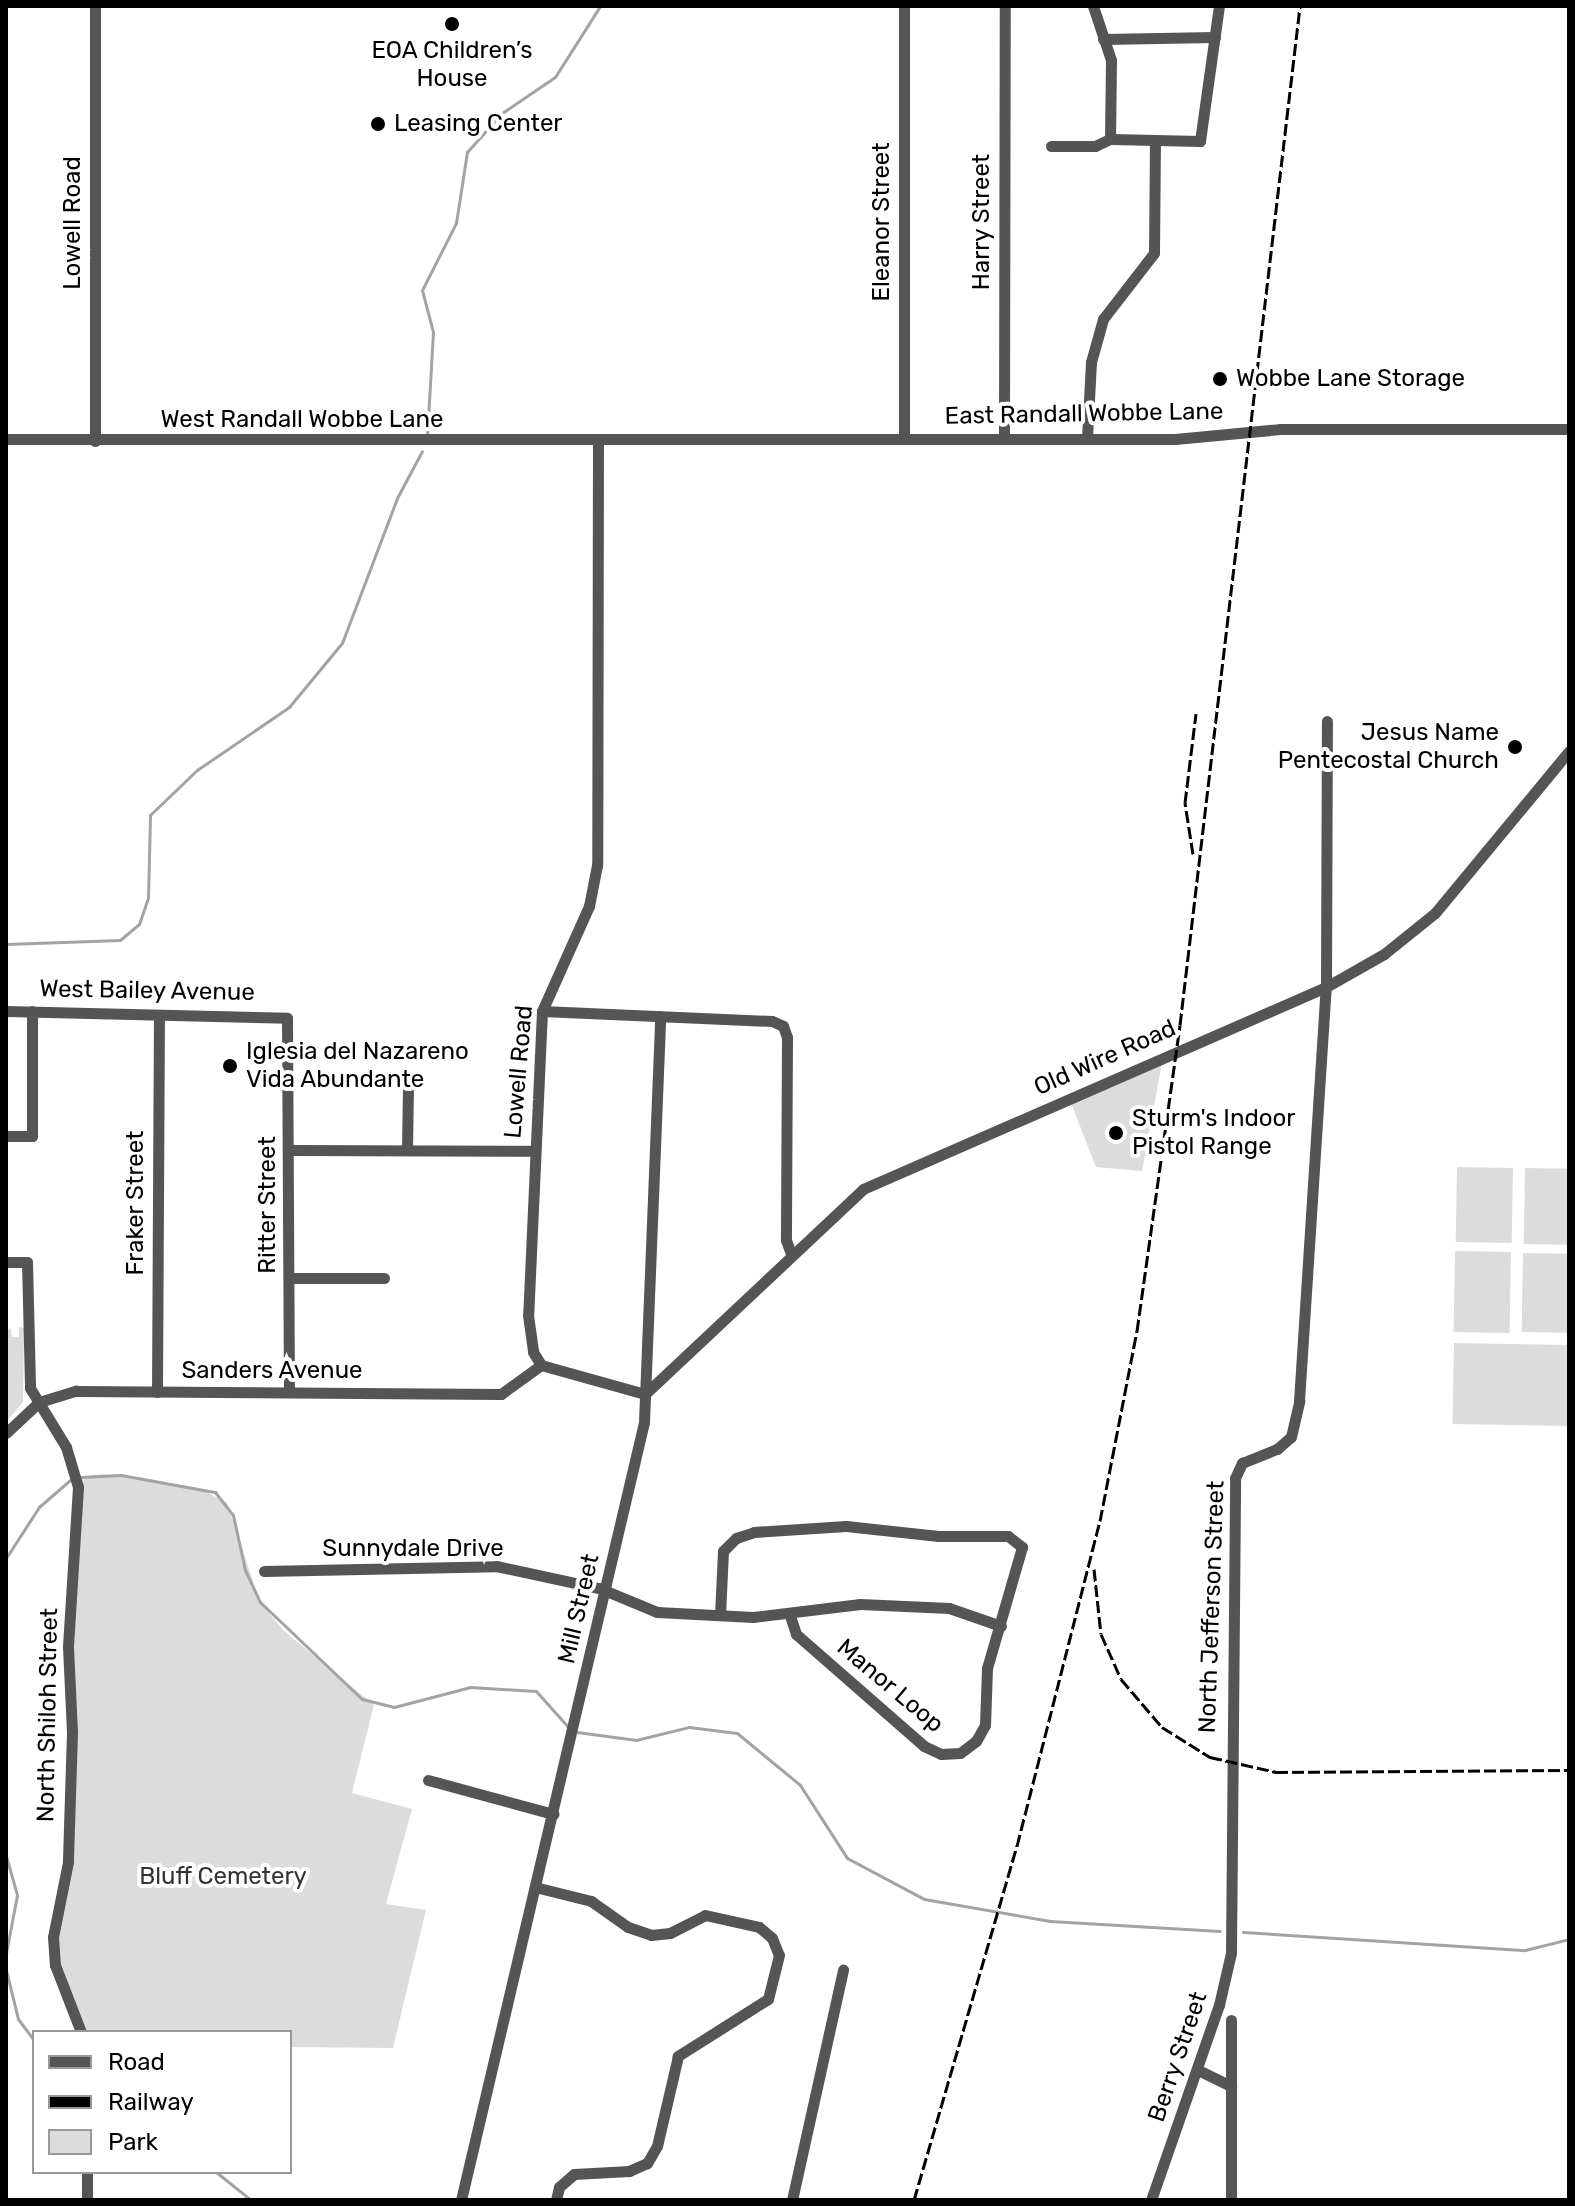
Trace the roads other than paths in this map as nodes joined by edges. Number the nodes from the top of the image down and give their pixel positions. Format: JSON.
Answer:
{"nodes":[{"id":1,"x":95,"y":6,"type":"edge"},
{"id":2,"x":904,"y":6,"type":"edge"},
{"id":3,"x":1005,"y":6,"type":"edge"},
{"id":4,"x":1093,"y":6,"type":"edge"},
{"id":5,"x":1219,"y":6,"type":"edge"},
{"id":6,"x":1215,"y":37,"type":"junction"},
{"id":7,"x":1103,"y":39,"type":"junction"},
{"id":8,"x":1110,"y":139,"type":"junction"},
{"id":9,"x":1155,"y":142,"type":"junction"},
{"id":10,"x":1051,"y":146,"type":"dead end"},
{"id":11,"x":1569,"y":429,"type":"edge"},
{"id":12,"x":904,"y":438,"type":"junction"},
{"id":13,"x":1004,"y":438,"type":"junction"},
{"id":14,"x":1087,"y":438,"type":"junction"},
{"id":15,"x":6,"y":439,"type":"edge"},
{"id":16,"x":95,"y":441,"type":"junction"},
{"id":17,"x":598,"y":442,"type":"junction"},
{"id":18,"x":1327,"y":721,"type":"dead end"},
{"id":19,"x":1569,"y":751,"type":"edge"},
{"id":20,"x":1326,"y":987,"type":"junction"},
{"id":21,"x":6,"y":1011,"type":"edge"},
{"id":22,"x":32,"y":1011,"type":"junction"},
{"id":23,"x":542,"y":1011,"type":"junction"},
{"id":24,"x":159,"y":1015,"type":"junction"},
{"id":25,"x":660,"y":1016,"type":"junction"},
{"id":26,"x":287,"y":1018,"type":"joint"},
{"id":27,"x":408,"y":1087,"type":"dead end"},
{"id":28,"x":6,"y":1136,"type":"edge"},
{"id":29,"x":290,"y":1150,"type":"junction"},
{"id":30,"x":407,"y":1150,"type":"junction"},
{"id":31,"x":534,"y":1151,"type":"junction"},
{"id":32,"x":791,"y":1254,"type":"junction"},
{"id":33,"x":6,"y":1262,"type":"edge"},
{"id":34,"x":289,"y":1278,"type":"junction"},
{"id":35,"x":384,"y":1278,"type":"dead end"},
{"id":36,"x":541,"y":1365,"type":"junction"},
{"id":37,"x":157,"y":1392,"type":"junction"},
{"id":38,"x":289,"y":1392,"type":"junction"},
{"id":39,"x":645,"y":1394,"type":"junction"},
{"id":40,"x":39,"y":1402,"type":"junction"},
{"id":41,"x":6,"y":1433,"type":"edge"},
{"id":42,"x":264,"y":1571,"type":"dead end"},
{"id":43,"x":606,"y":1592,"type":"junction"},
{"id":44,"x":789,"y":1613,"type":"junction"},
{"id":45,"x":720,"y":1615,"type":"junction"},
{"id":46,"x":1001,"y":1626,"type":"junction"},
{"id":47,"x":428,"y":1780,"type":"dead end"},
{"id":48,"x":553,"y":1814,"type":"junction"},
{"id":49,"x":535,"y":1887,"type":"junction"},
{"id":50,"x":1231,"y":1925,"type":"joint"},
{"id":51,"x":843,"y":1970,"type":"dead end"},
{"id":52,"x":1231,"y":2020,"type":"dead end"},
{"id":53,"x":80,"y":2030,"type":"edge"},
{"id":54,"x":1198,"y":2070,"type":"junction"},
{"id":55,"x":1231,"y":2086,"type":"junction"},
{"id":56,"x":87,"y":2174,"type":"edge"},
{"id":57,"x":87,"y":2200,"type":"edge"},
{"id":58,"x":461,"y":2200,"type":"edge"},
{"id":59,"x":556,"y":2200,"type":"edge"},
{"id":60,"x":792,"y":2200,"type":"edge"},
{"id":61,"x":1151,"y":2200,"type":"edge"},
{"id":62,"x":1231,"y":2200,"type":"edge"}],
"edges":[{"from":1,"to":16,"type":"street","name":"Lowell Road"},
{"from":2,"to":12,"type":"street","name":"Eleanor Street"},
{"from":3,"to":13,"type":"street","name":"Harry Street"},
{"from":4,"to":7,"type":"street"},
{"from":5,"to":6,"type":"street"},
{"from":6,"to":7,"type":"street"},
{"from":6,"to":9,"type":"street"},
{"from":7,"to":8,"type":"street"},
{"from":8,"to":9,"type":"street"},
{"from":8,"to":10,"type":"street"},
{"from":9,"to":14,"type":"street"},
{"from":11,"to":14,"type":"street","name":"East Randall Wobbe Lane"},
{"from":12,"to":13,"type":"street","name":"East Randall Wobbe Lane"},
{"from":12,"to":17,"type":"street","name":"East Randall Wobbe Lane"},
{"from":13,"to":14,"type":"street","name":"East Randall Wobbe Lane"},
{"from":15,"to":16,"type":"street","name":"West Randall Wobbe Lane"},
{"from":16,"to":17,"type":"street","name":"West Randall Wobbe Lane"},
{"from":17,"to":23,"type":"street","name":"Lowell Road"},
{"from":18,"to":20,"type":"street","name":"North Jefferson Street"},
{"from":19,"to":20,"type":"street","name":"Old Wire Road"},
{"from":20,"to":32,"type":"street","name":"Old Wire Road"},
{"from":20,"to":50,"type":"street","name":"North Jefferson Street"},
{"from":21,"to":22,"type":"street","name":"West Bailey Avenue"},
{"from":22,"to":24,"type":"street","name":"West Bailey Avenue"},
{"from":22,"to":28,"type":"street"},
{"from":23,"to":25,"type":"street"},
{"from":23,"to":31,"type":"street","name":"Lowell Road"},
{"from":24,"to":26,"type":"street","name":"West Bailey Avenue"},
{"from":24,"to":37,"type":"street","name":"Fraker Street"},
{"from":25,"to":32,"type":"street"},
{"from":25,"to":39,"type":"street","name":"Mill Street"},
{"from":26,"to":29,"type":"street","name":"Ritter Street"},
{"from":27,"to":30,"type":"street"},
{"from":29,"to":30,"type":"street"},
{"from":29,"to":34,"type":"street","name":"Ritter Street"},
{"from":30,"to":31,"type":"street"},
{"from":31,"to":36,"type":"street","name":"Lowell Road"},
{"from":32,"to":39,"type":"street","name":"Old Wire Road"},
{"from":33,"to":40,"type":"street","name":"North Shiloh Street"},
{"from":34,"to":35,"type":"street"},
{"from":34,"to":38,"type":"street","name":"Ritter Street"},
{"from":36,"to":38,"type":"street","name":"Sanders Avenue"},
{"from":36,"to":39,"type":"street"},
{"from":37,"to":38,"type":"street","name":"Sanders Avenue"},
{"from":37,"to":40,"type":"street","name":"Sanders Avenue"},
{"from":39,"to":43,"type":"street","name":"Mill Street"},
{"from":40,"to":41,"type":"street","name":"Sanders Avenue"},
{"from":40,"to":53,"type":"street","name":"North Shiloh Street"},
{"from":42,"to":43,"type":"street","name":"Sunnydale Drive"},
{"from":43,"to":45,"type":"street","name":"Sunnydale Drive"},
{"from":43,"to":48,"type":"street","name":"Mill Street"},
{"from":44,"to":45,"type":"street","name":"Sunnydale Drive"},
{"from":44,"to":46,"type":"street","name":"Sunnydale Drive"},
{"from":44,"to":46,"type":"street","name":"Manor Loop"},
{"from":45,"to":46,"type":"street","name":"Manor Loop"},
{"from":47,"to":48,"type":"street"},
{"from":48,"to":49,"type":"street","name":"Mill Street"},
{"from":49,"to":58,"type":"street","name":"Mill Street"},
{"from":49,"to":59,"type":"street"},
{"from":50,"to":54,"type":"street","name":"Berry Street"},
{"from":51,"to":60,"type":"street"},
{"from":52,"to":55,"type":"street"},
{"from":54,"to":55,"type":"street"},
{"from":54,"to":61,"type":"street","name":"Berry Street"},
{"from":55,"to":62,"type":"street"},
{"from":56,"to":57,"type":"street"}]}
